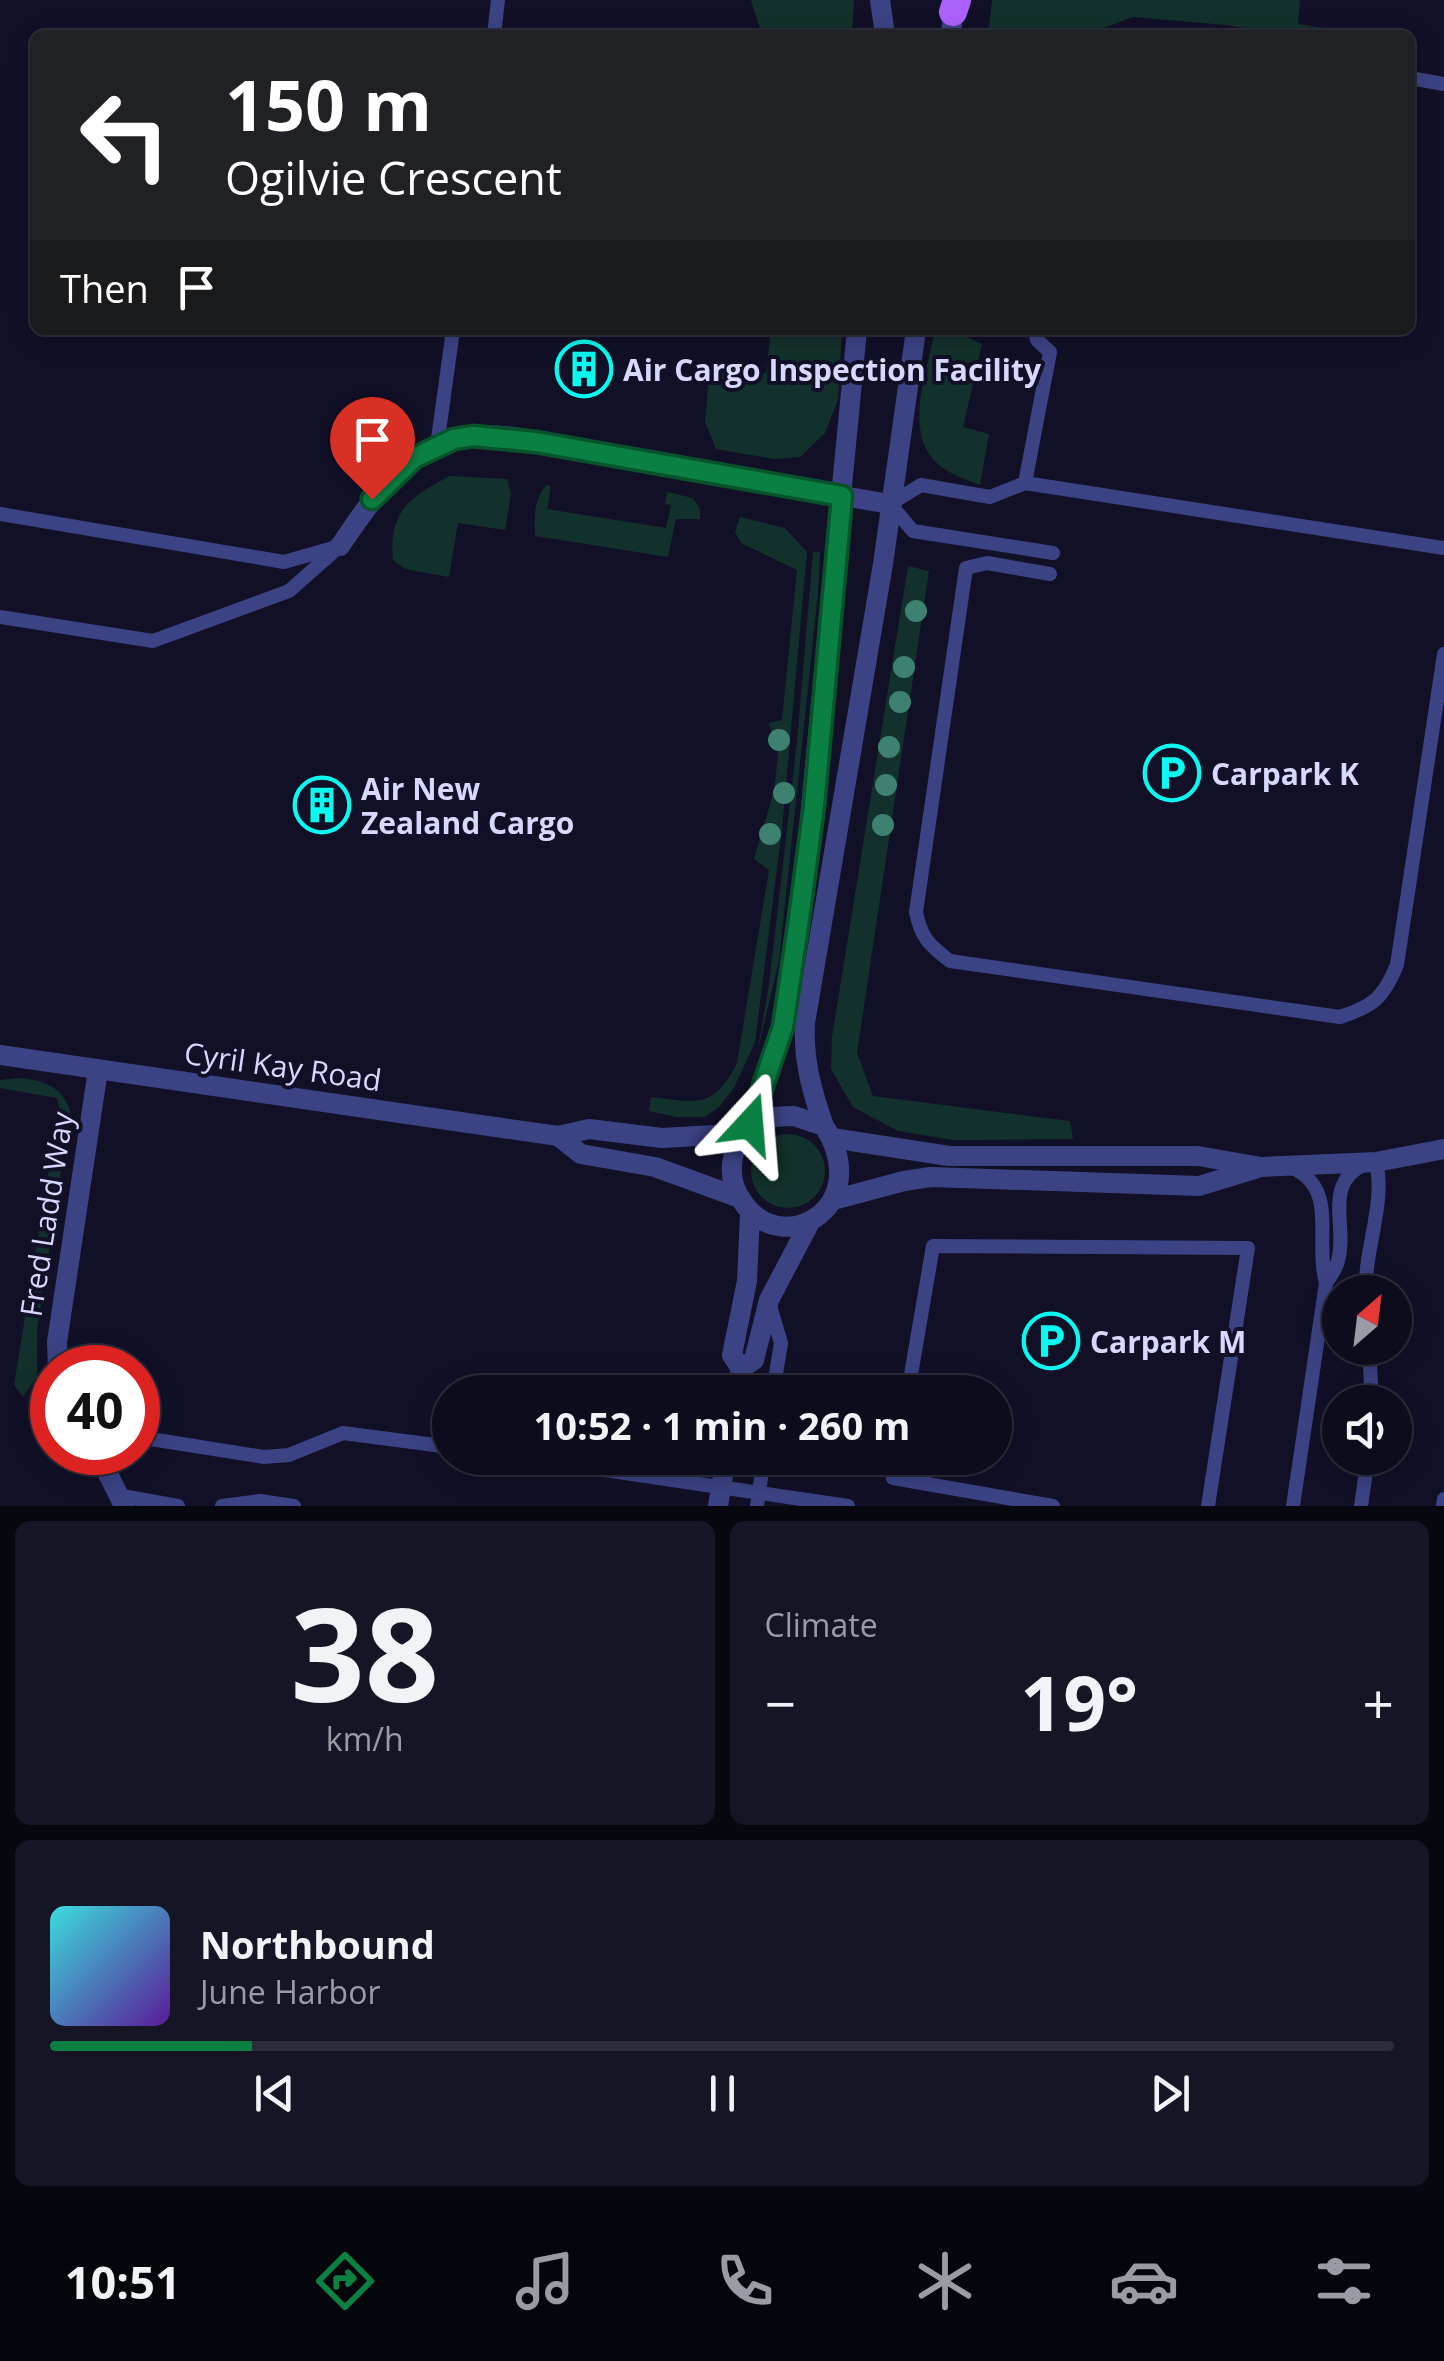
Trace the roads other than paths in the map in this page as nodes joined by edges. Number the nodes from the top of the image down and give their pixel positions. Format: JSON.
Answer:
{"nodes":[{"id":1,"x":498,"y":0,"type":"edge"},
{"id":2,"x":880,"y":0,"type":"edge"},
{"id":3,"x":889,"y":0,"type":"edge"},
{"id":4,"x":495,"y":30,"type":"edge"},
{"id":5,"x":885,"y":30,"type":"edge"},
{"id":6,"x":886,"y":30,"type":"edge"},
{"id":7,"x":1415,"y":79,"type":"edge"},
{"id":8,"x":1444,"y":84,"type":"edge"},
{"id":9,"x":452,"y":335,"type":"edge"},
{"id":10,"x":857,"y":335,"type":"edge"},
{"id":11,"x":915,"y":335,"type":"edge"},
{"id":12,"x":1036,"y":335,"type":"edge"},
{"id":13,"x":438,"y":446,"type":"junction"},
{"id":14,"x":1025,"y":483,"type":"junction"},
{"id":15,"x":842,"y":496,"type":"junction"},
{"id":16,"x":890,"y":504,"type":"junction"},
{"id":17,"x":0,"y":514,"type":"edge"},
{"id":18,"x":340,"y":546,"type":"junction"},
{"id":19,"x":1444,"y":548,"type":"edge"},
{"id":20,"x":1053,"y":553,"type":"dead end"},
{"id":21,"x":1050,"y":574,"type":"dead end"},
{"id":22,"x":0,"y":617,"type":"edge"},
{"id":23,"x":1444,"y":654,"type":"edge"},
{"id":24,"x":1443,"y":671,"type":"edge"},
{"id":25,"x":0,"y":1055,"type":"edge"},
{"id":26,"x":98,"y":1070,"type":"junction"},
{"id":27,"x":745,"y":1132,"type":"junction"},
{"id":28,"x":828,"y":1132,"type":"junction"},
{"id":29,"x":558,"y":1136,"type":"junction"},
{"id":30,"x":1444,"y":1149,"type":"edge"},
{"id":31,"x":1371,"y":1163,"type":"junction"},
{"id":32,"x":1290,"y":1166,"type":"junction"},
{"id":33,"x":1261,"y":1168,"type":"junction"},
{"id":34,"x":834,"y":1200,"type":"junction"},
{"id":35,"x":745,"y":1205,"type":"junction"},
{"id":36,"x":810,"y":1222,"type":"junction"},
{"id":37,"x":1324,"y":1275,"type":"edge"},
{"id":38,"x":1330,"y":1275,"type":"edge"},
{"id":39,"x":1366,"y":1275,"type":"edge"},
{"id":40,"x":769,"y":1300,"type":"junction"},
{"id":41,"x":1322,"y":1310,"type":"edge"},
{"id":42,"x":58,"y":1345,"type":"edge"},
{"id":43,"x":741,"y":1369,"type":"junction"},
{"id":44,"x":740,"y":1375,"type":"edge"},
{"id":45,"x":776,"y":1375,"type":"edge"},
{"id":46,"x":911,"y":1375,"type":"edge"},
{"id":47,"x":160,"y":1440,"type":"edge"},
{"id":48,"x":432,"y":1444,"type":"edge"},
{"id":49,"x":110,"y":1475,"type":"edge"},
{"id":50,"x":614,"y":1475,"type":"edge"},
{"id":51,"x":894,"y":1475,"type":"edge"},
{"id":52,"x":1366,"y":1475,"type":"edge"},
{"id":53,"x":720,"y":1495,"type":"edge"},
{"id":54,"x":763,"y":1497,"type":"edge"},
{"id":55,"x":981,"y":1500,"type":"edge"},
{"id":56,"x":123,"y":1501,"type":"edge"},
{"id":57,"x":178,"y":1506,"type":"edge"},
{"id":58,"x":222,"y":1506,"type":"edge"},
{"id":59,"x":294,"y":1506,"type":"edge"},
{"id":60,"x":792,"y":1506,"type":"edge"},
{"id":61,"x":848,"y":1506,"type":"edge"},
{"id":62,"x":1053,"y":1506,"type":"edge"},
{"id":63,"x":1208,"y":1506,"type":"edge"},
{"id":64,"x":1293,"y":1506,"type":"edge"},
{"id":65,"x":1361,"y":1506,"type":"edge"}],
"edges":[{"from":1,"to":4,"type":"lane"},
{"from":2,"to":5,"type":"street"},
{"from":3,"to":6,"type":"street"},
{"from":7,"to":8,"type":"lane"},
{"from":9,"to":13,"type":"lane"},
{"from":10,"to":15,"type":"street"},
{"from":11,"to":16,"type":"street"},
{"from":12,"to":14,"type":"lane"},
{"from":13,"to":15,"type":"street"},
{"from":13,"to":18,"type":"street"},
{"from":14,"to":16,"type":"lane"},
{"from":14,"to":19,"type":"lane"},
{"from":15,"to":16,"type":"street"},
{"from":15,"to":27,"type":"street"},
{"from":16,"to":20,"type":"lane"},
{"from":16,"to":28,"type":"street"},
{"from":17,"to":18,"type":"lane"},
{"from":18,"to":22,"type":"lane"},
{"from":21,"to":24,"type":"lane"},
{"from":23,"to":24,"type":"lane"},
{"from":25,"to":26,"type":"street","name":"Cyril Kay Road"},
{"from":26,"to":29,"type":"street","name":"Cyril Kay Road"},
{"from":26,"to":42,"type":"street","name":"Fred Ladd Way"},
{"from":27,"to":28,"type":"street"},
{"from":27,"to":29,"type":"street","name":"Cyril Kay Road"},
{"from":27,"to":35,"type":"street"},
{"from":28,"to":33,"type":"street"},
{"from":28,"to":34,"type":"street"},
{"from":29,"to":35,"type":"street","name":"Cyril Kay Road"},
{"from":30,"to":31,"type":"street"},
{"from":31,"to":32,"type":"street"},
{"from":31,"to":38,"type":"lane"},
{"from":31,"to":39,"type":"lane"},
{"from":32,"to":33,"type":"street"},
{"from":32,"to":37,"type":"lane"},
{"from":33,"to":34,"type":"street"},
{"from":34,"to":36,"type":"street"},
{"from":35,"to":36,"type":"street"},
{"from":35,"to":43,"type":"street"},
{"from":36,"to":40,"type":"street"},
{"from":40,"to":43,"type":"street"},
{"from":40,"to":45,"type":"lane"},
{"from":41,"to":64,"type":"lane"},
{"from":43,"to":44,"type":"street"},
{"from":46,"to":63,"type":"lane"},
{"from":47,"to":48,"type":"lane"},
{"from":49,"to":56,"type":"street"},
{"from":50,"to":53,"type":"lane"},
{"from":51,"to":55,"type":"lane"},
{"from":52,"to":65,"type":"lane"},
{"from":53,"to":54,"type":"lane"},
{"from":54,"to":60,"type":"lane"},
{"from":54,"to":61,"type":"lane"},
{"from":55,"to":62,"type":"lane"},
{"from":56,"to":57,"type":"lane"},
{"from":58,"to":59,"type":"lane"}]}
